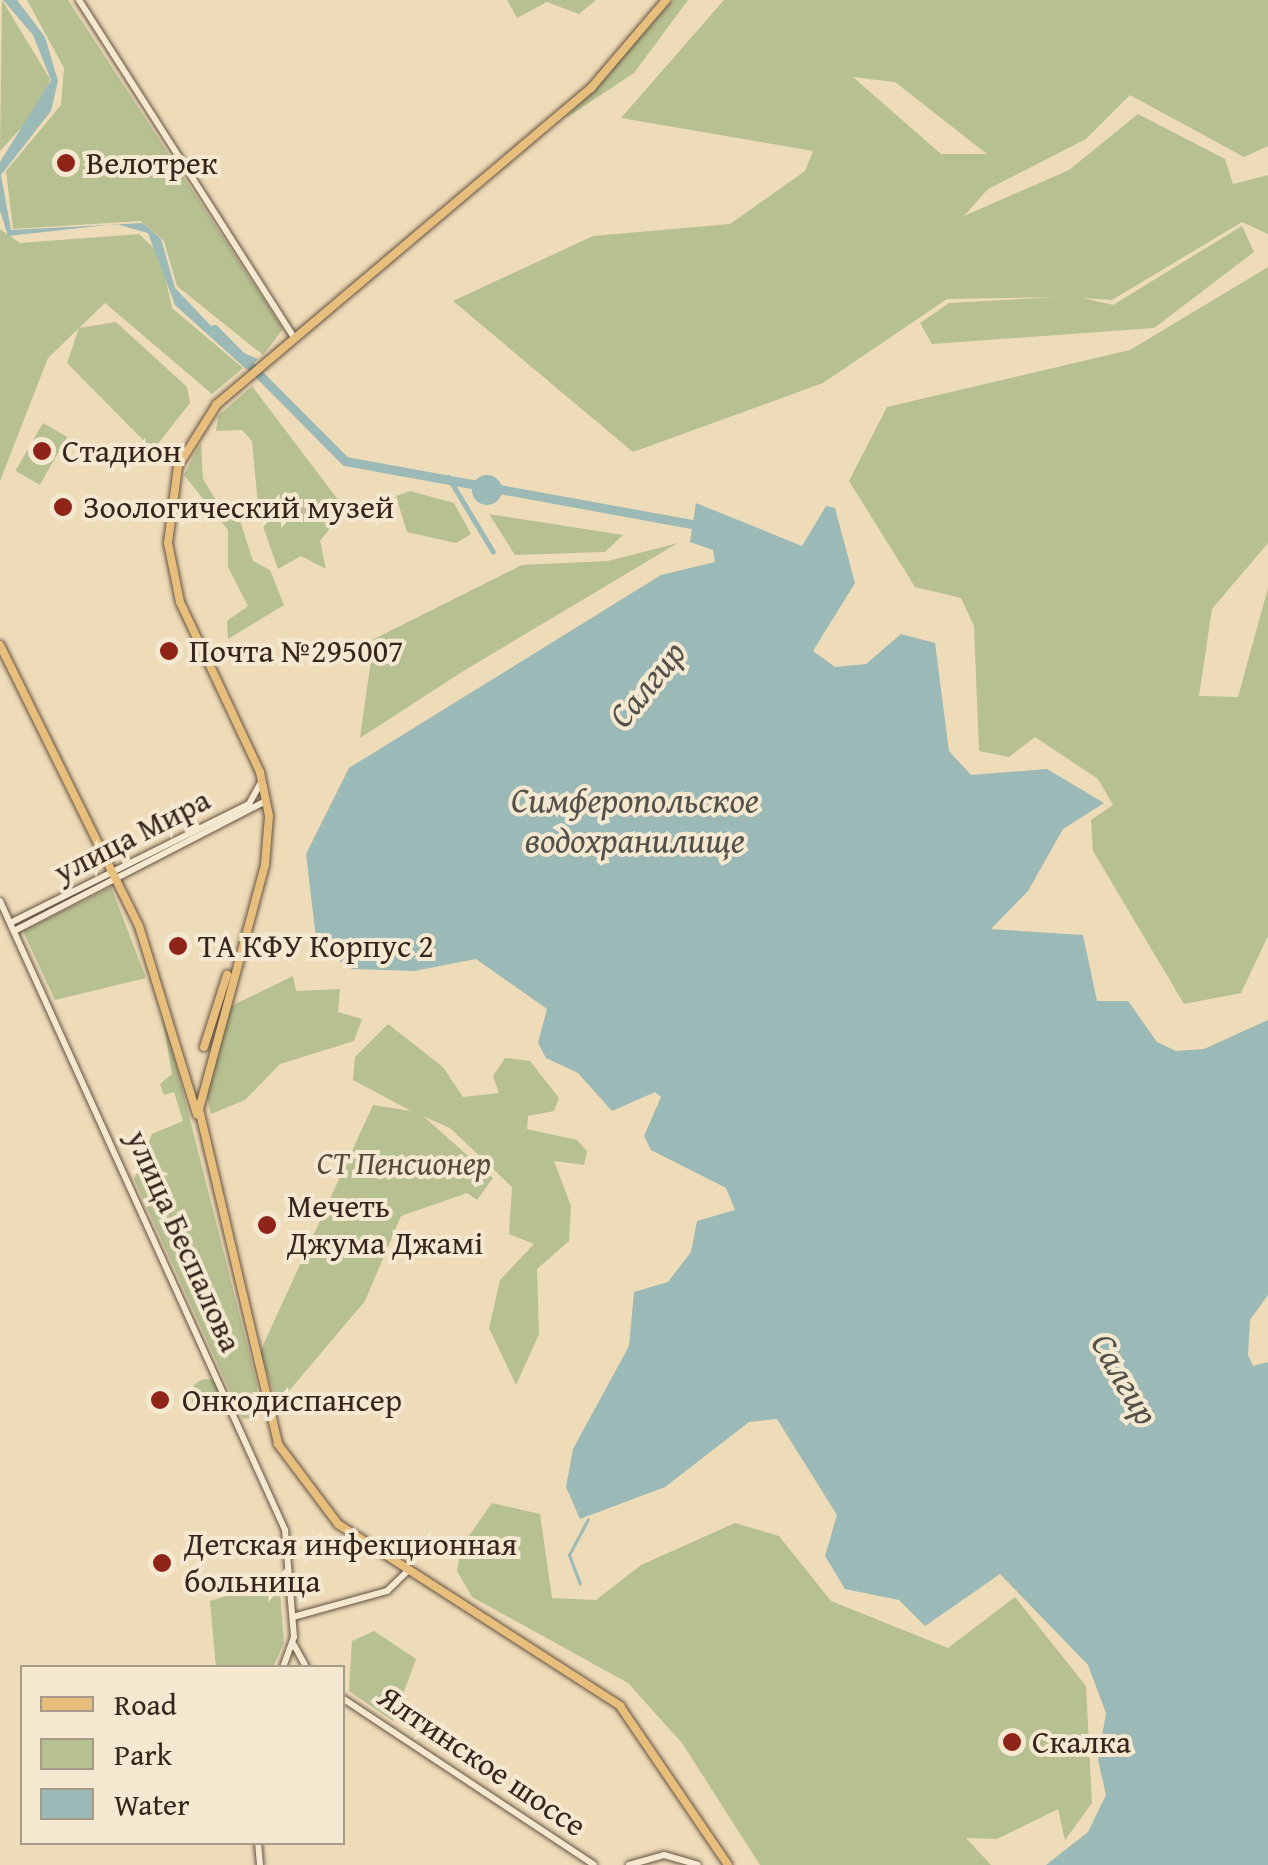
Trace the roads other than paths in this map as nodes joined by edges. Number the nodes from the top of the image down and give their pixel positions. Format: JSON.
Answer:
{"nodes":[{"id":1,"x":79,"y":0,"type":"edge"},
{"id":2,"x":666,"y":0,"type":"edge"},
{"id":3,"x":294,"y":337,"type":"junction"},
{"id":4,"x":0,"y":645,"type":"edge"},
{"id":5,"x":262,"y":780,"type":"junction"},
{"id":6,"x":267,"y":801,"type":"junction"},
{"id":7,"x":115,"y":876,"type":"junction"},
{"id":8,"x":0,"y":901,"type":"edge"},
{"id":9,"x":12,"y":927,"type":"junction"},
{"id":10,"x":190,"y":1100,"type":"junction"},
{"id":11,"x":202,"y":1132,"type":"junction"},
{"id":12,"x":210,"y":1176,"type":"junction"},
{"id":13,"x":410,"y":1569,"type":"junction"},
{"id":14,"x":293,"y":1616,"type":"junction"},
{"id":15,"x":294,"y":1646,"type":"junction"},
{"id":16,"x":288,"y":1658,"type":"junction"},
{"id":17,"x":302,"y":1659,"type":"junction"},
{"id":18,"x":285,"y":1665,"type":"edge"},
{"id":19,"x":305,"y":1665,"type":"edge"},
{"id":20,"x":345,"y":1700,"type":"edge"},
{"id":21,"x":594,"y":1865,"type":"edge"},
{"id":22,"x":629,"y":1865,"type":"edge"},
{"id":23,"x":698,"y":1865,"type":"edge"},
{"id":24,"x":728,"y":1865,"type":"edge"}],
"edges":[{"from":1,"to":3,"type":"main road"},
{"from":2,"to":3,"type":"main road"},
{"from":3,"to":5,"type":"main road"},
{"from":4,"to":7,"type":"main road"},
{"from":5,"to":6,"type":"main road"},
{"from":5,"to":7,"type":"main road","name":"улица Мира"},
{"from":6,"to":7,"type":"main road","name":"улица Мира"},
{"from":6,"to":10,"type":"main road"},
{"from":6,"to":11,"type":"main road"},
{"from":7,"to":9,"type":"main road","name":"улица Мира"},
{"from":7,"to":10,"type":"main road"},
{"from":8,"to":9,"type":"main road","name":"улица Беспалова"},
{"from":9,"to":14,"type":"main road","name":"улица Беспалова"},
{"from":10,"to":11,"type":"main road"},
{"from":10,"to":12,"type":"main road"},
{"from":11,"to":12,"type":"main road"},
{"from":12,"to":13,"type":"main road"},
{"from":13,"to":14,"type":"main road"},
{"from":13,"to":24,"type":"main road"},
{"from":14,"to":15,"type":"main road","name":"улица Беспалова"},
{"from":15,"to":16,"type":"main road","name":"улица Беспалова"},
{"from":15,"to":17,"type":"main road"},
{"from":16,"to":17,"type":"main road"},
{"from":16,"to":18,"type":"main road","name":"улица Беспалова"},
{"from":17,"to":19,"type":"main road"},
{"from":20,"to":21,"type":"main road","name":"Ялтинское шоссе"},
{"from":22,"to":23,"type":"main road"}]}
